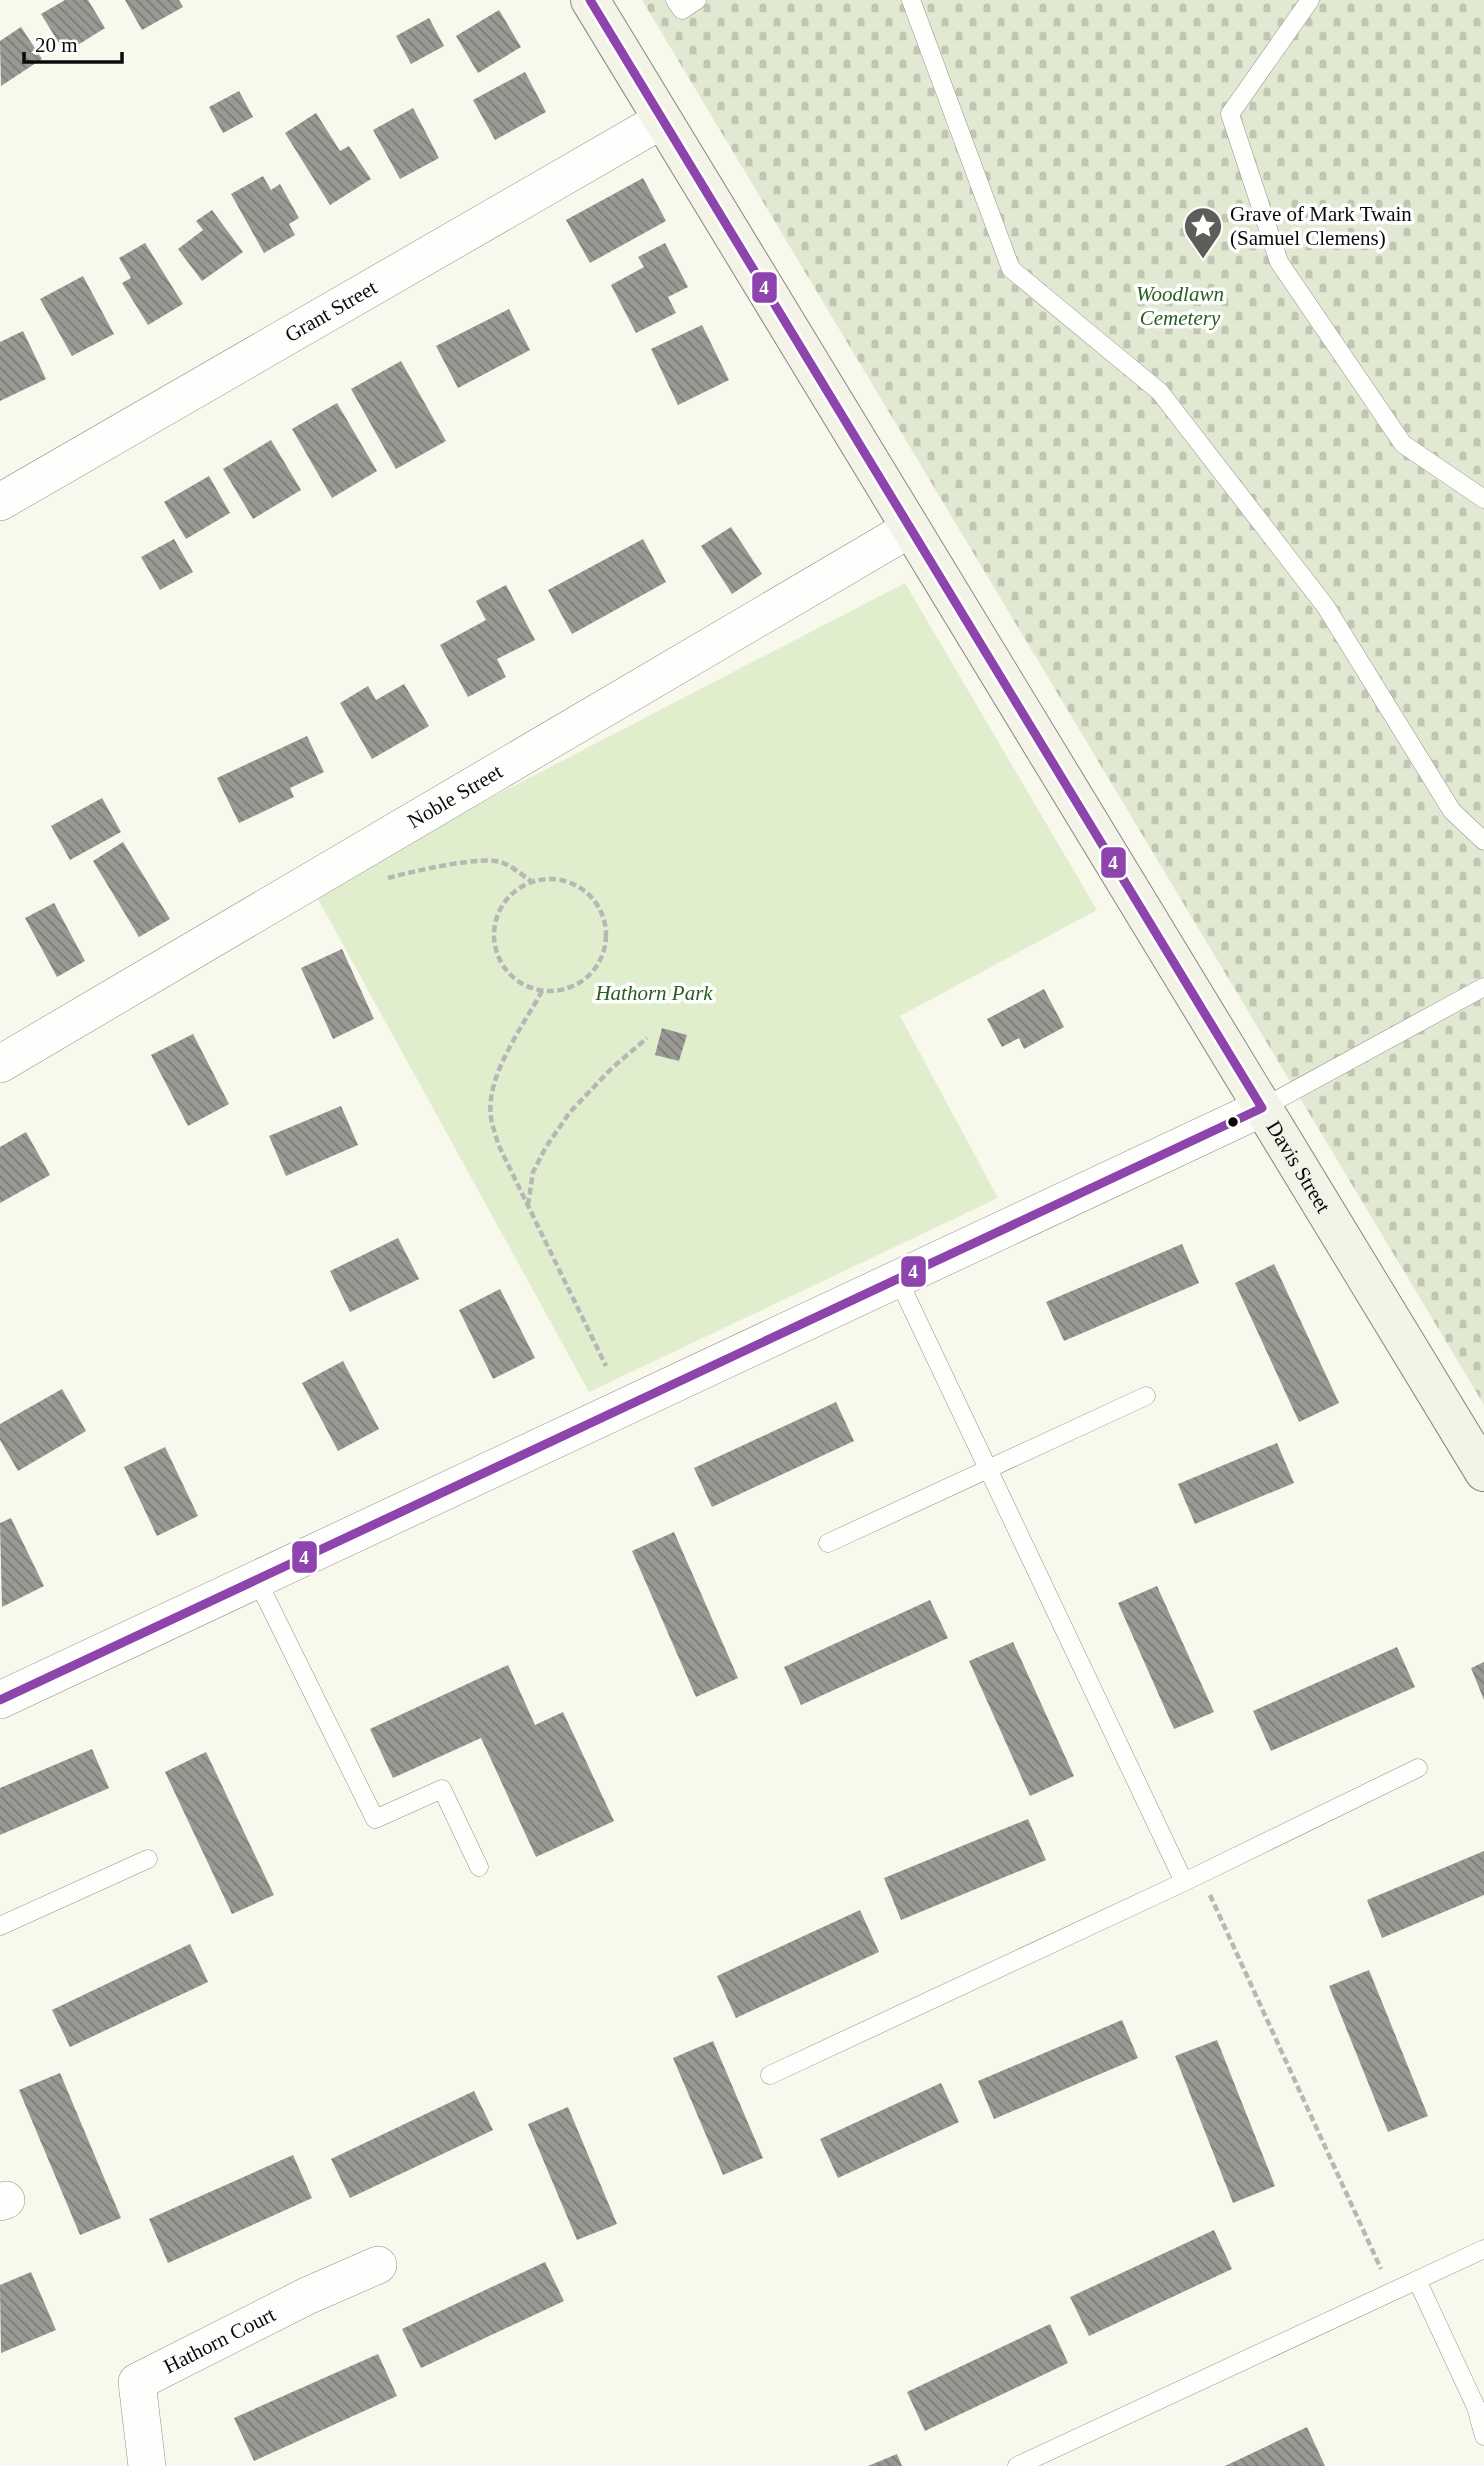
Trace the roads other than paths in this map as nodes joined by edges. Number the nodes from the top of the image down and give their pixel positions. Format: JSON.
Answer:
{"nodes":[{"id":1,"x":590,"y":0,"type":"edge"},
{"id":2,"x":675,"y":0,"type":"edge"},
{"id":3,"x":697,"y":0,"type":"edge"},
{"id":4,"x":911,"y":0,"type":"edge"},
{"id":5,"x":1310,"y":0,"type":"edge"},
{"id":6,"x":662,"y":120,"type":"junction"},
{"id":7,"x":1484,"y":499,"type":"edge"},
{"id":8,"x":0,"y":502,"type":"edge"},
{"id":9,"x":911,"y":528,"type":"junction"},
{"id":10,"x":1484,"y":841,"type":"edge"},
{"id":11,"x":1484,"y":987,"type":"edge"},
{"id":12,"x":0,"y":1064,"type":"edge"},
{"id":13,"x":1262,"y":1108,"type":"junction"},
{"id":14,"x":898,"y":1279,"type":"junction"},
{"id":15,"x":1146,"y":1396,"type":"dead end"},
{"id":16,"x":990,"y":1468,"type":"junction"},
{"id":17,"x":1484,"y":1472,"type":"edge"},
{"id":18,"x":828,"y":1543,"type":"dead end"},
{"id":19,"x":257,"y":1580,"type":"junction"},
{"id":20,"x":0,"y":1700,"type":"edge"},
{"id":21,"x":1418,"y":1768,"type":"dead end"},
{"id":22,"x":148,"y":1859,"type":"dead end"},
{"id":23,"x":479,"y":1867,"type":"dead end"},
{"id":24,"x":1192,"y":1878,"type":"junction"},
{"id":25,"x":0,"y":1926,"type":"edge"},
{"id":26,"x":770,"y":2075,"type":"dead end"},
{"id":27,"x":1484,"y":2249,"type":"edge"},
{"id":28,"x":378,"y":2264,"type":"dead end"},
{"id":29,"x":1417,"y":2280,"type":"junction"},
{"id":30,"x":1484,"y":2435,"type":"edge"},
{"id":31,"x":147,"y":2466,"type":"edge"},
{"id":32,"x":1017,"y":2466,"type":"edge"}],
"edges":[{"from":1,"to":6,"type":"street","name":"Davis Street"},
{"from":2,"to":3,"type":"lane"},
{"from":4,"to":10,"type":"lane"},
{"from":5,"to":7,"type":"lane"},
{"from":6,"to":8,"type":"street","name":"Grant Street"},
{"from":6,"to":9,"type":"street","name":"Davis Street"},
{"from":9,"to":12,"type":"street","name":"Noble Street"},
{"from":9,"to":13,"type":"street","name":"Davis Street"},
{"from":11,"to":13,"type":"lane"},
{"from":13,"to":14,"type":"street"},
{"from":13,"to":17,"type":"street","name":"Davis Street"},
{"from":14,"to":16,"type":"lane"},
{"from":14,"to":19,"type":"street"},
{"from":15,"to":16,"type":"lane"},
{"from":16,"to":18,"type":"lane"},
{"from":16,"to":24,"type":"lane"},
{"from":19,"to":20,"type":"street"},
{"from":19,"to":23,"type":"lane"},
{"from":21,"to":24,"type":"lane"},
{"from":22,"to":25,"type":"lane"},
{"from":24,"to":26,"type":"lane"},
{"from":27,"to":29,"type":"lane"},
{"from":28,"to":31,"type":"street","name":"Hathorn Court"},
{"from":29,"to":30,"type":"lane"},
{"from":29,"to":32,"type":"lane"}]}
